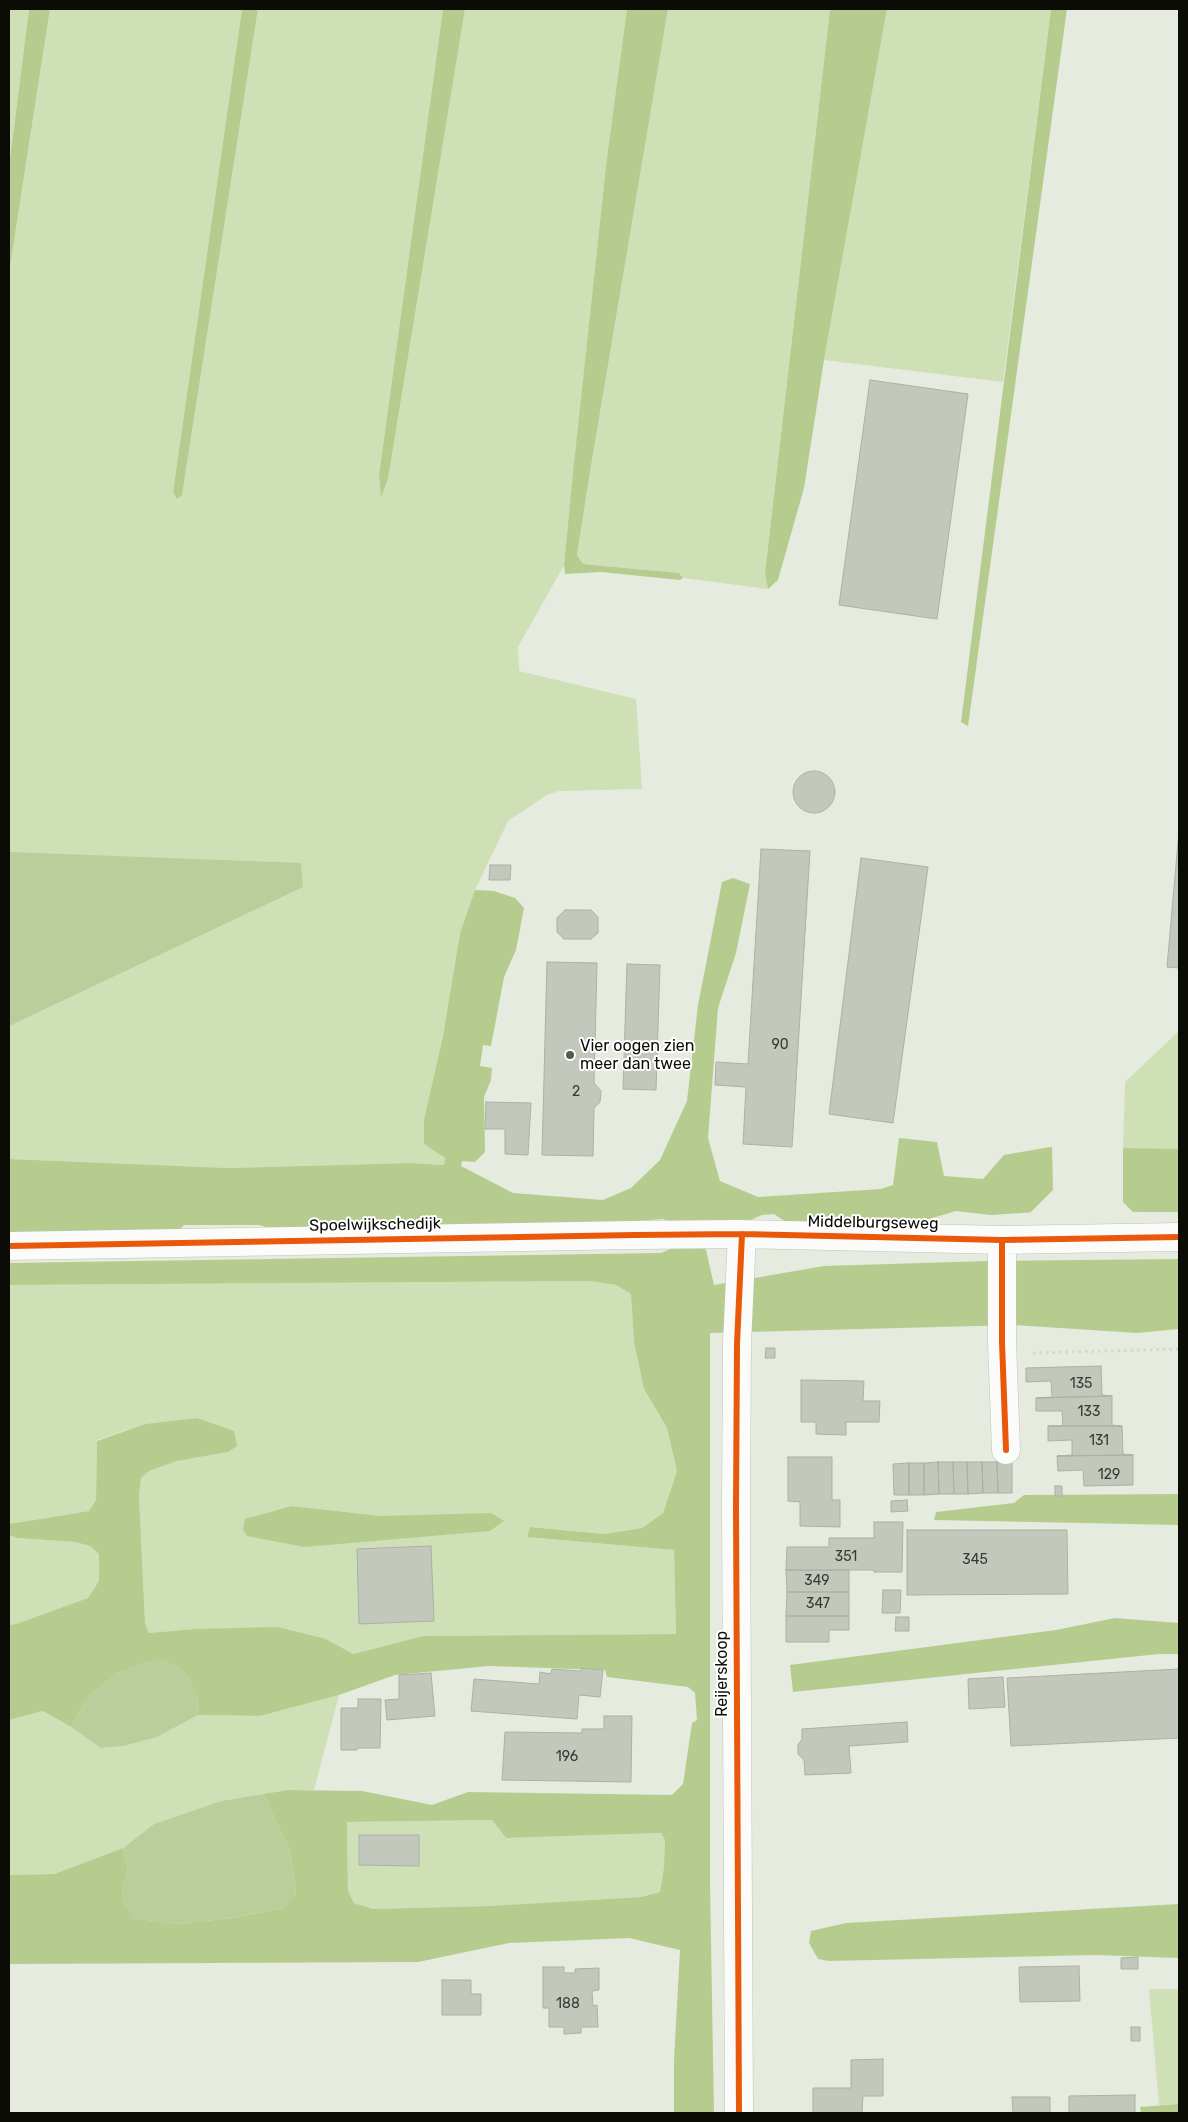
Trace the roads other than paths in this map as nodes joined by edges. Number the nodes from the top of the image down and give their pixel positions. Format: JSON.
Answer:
{"nodes":[{"id":1,"x":742,"y":1234,"type":"junction"},
{"id":2,"x":1179,"y":1236,"type":"edge"},
{"id":3,"x":9,"y":1246,"type":"edge"},
{"id":4,"x":1002,"y":1249,"type":"junction"},
{"id":5,"x":1006,"y":1450,"type":"dead end"},
{"id":6,"x":739,"y":2113,"type":"edge"}],
"edges":[{"from":1,"to":3,"type":"street","name":"Spoelwijkschedijk"},
{"from":1,"to":4,"type":"street","name":"Middelburgseweg"},
{"from":1,"to":6,"type":"street","name":"Reijerskoop"},
{"from":2,"to":4,"type":"street","name":"Middelburgseweg"},
{"from":4,"to":5,"type":"street"}]}
